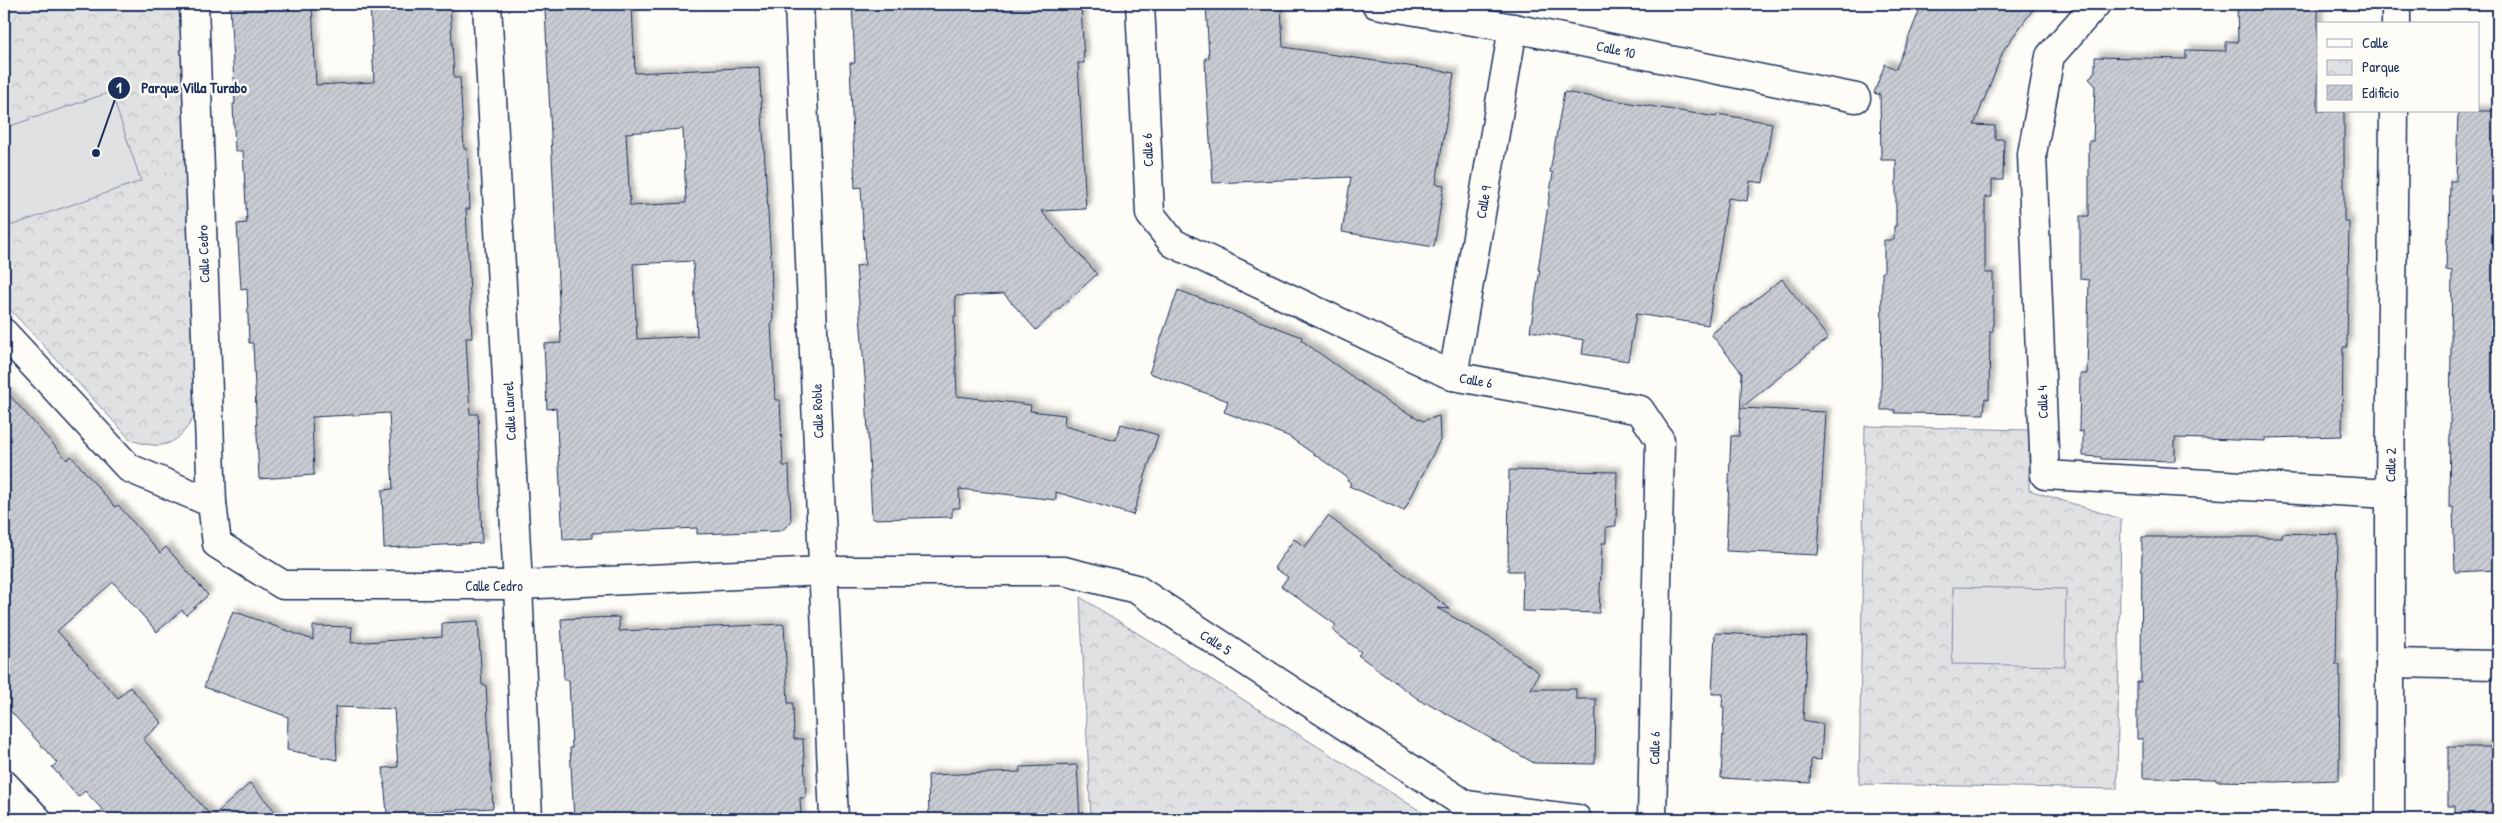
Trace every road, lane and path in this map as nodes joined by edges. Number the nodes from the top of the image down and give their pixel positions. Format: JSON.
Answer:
{"nodes":[{"id":1,"x":194,"y":4,"type":"edge"},
{"id":2,"x":487,"y":4,"type":"edge"},
{"id":3,"x":799,"y":4,"type":"edge"},
{"id":4,"x":1140,"y":4,"type":"edge"},
{"id":5,"x":1376,"y":4,"type":"edge"},
{"id":6,"x":2096,"y":4,"type":"edge"},
{"id":7,"x":2396,"y":4,"type":"edge"},
{"id":8,"x":2396,"y":22,"type":"edge"},
{"id":9,"x":1513,"y":28,"type":"junction"},
{"id":10,"x":1856,"y":98,"type":"dead end"},
{"id":11,"x":2394,"y":112,"type":"edge"},
{"id":12,"x":4,"y":333,"type":"edge"},
{"id":13,"x":1453,"y":376,"type":"junction"},
{"id":14,"x":2390,"y":494,"type":"junction"},
{"id":15,"x":212,"y":503,"type":"junction"},
{"id":16,"x":824,"y":571,"type":"junction"},
{"id":17,"x":518,"y":585,"type":"junction"},
{"id":18,"x":2390,"y":663,"type":"junction"},
{"id":19,"x":2498,"y":665,"type":"edge"},
{"id":20,"x":4,"y":784,"type":"edge"},
{"id":21,"x":37,"y":819,"type":"edge"},
{"id":22,"x":528,"y":819,"type":"edge"},
{"id":23,"x":834,"y":819,"type":"edge"},
{"id":24,"x":1578,"y":819,"type":"edge"},
{"id":25,"x":1652,"y":819,"type":"edge"},
{"id":26,"x":2390,"y":819,"type":"edge"}],
"edges":[{"from":1,"to":15,"type":"street","name":"Calle Cedro"},
{"from":2,"to":17,"type":"street","name":"Calle Laurel"},
{"from":3,"to":16,"type":"street","name":"Calle Roble"},
{"from":4,"to":13,"type":"street","name":"Calle 6"},
{"from":5,"to":9,"type":"street","name":"Calle 10"},
{"from":6,"to":14,"type":"street","name":"Calle 4"},
{"from":7,"to":8,"type":"street"},
{"from":9,"to":10,"type":"street","name":"Calle 10"},
{"from":9,"to":13,"type":"street","name":"Calle 9"},
{"from":11,"to":14,"type":"street","name":"Calle 2"},
{"from":12,"to":15,"type":"street"},
{"from":13,"to":25,"type":"street","name":"Calle 6"},
{"from":14,"to":18,"type":"street","name":"Calle 2"},
{"from":15,"to":17,"type":"street","name":"Calle Cedro"},
{"from":16,"to":17,"type":"street","name":"Calle Cedro"},
{"from":16,"to":23,"type":"street","name":"Calle Roble"},
{"from":16,"to":24,"type":"street","name":"Calle 5"},
{"from":17,"to":22,"type":"street","name":"Calle Laurel"},
{"from":18,"to":19,"type":"street"},
{"from":18,"to":26,"type":"street","name":"Calle 2"},
{"from":20,"to":21,"type":"street"}]}
